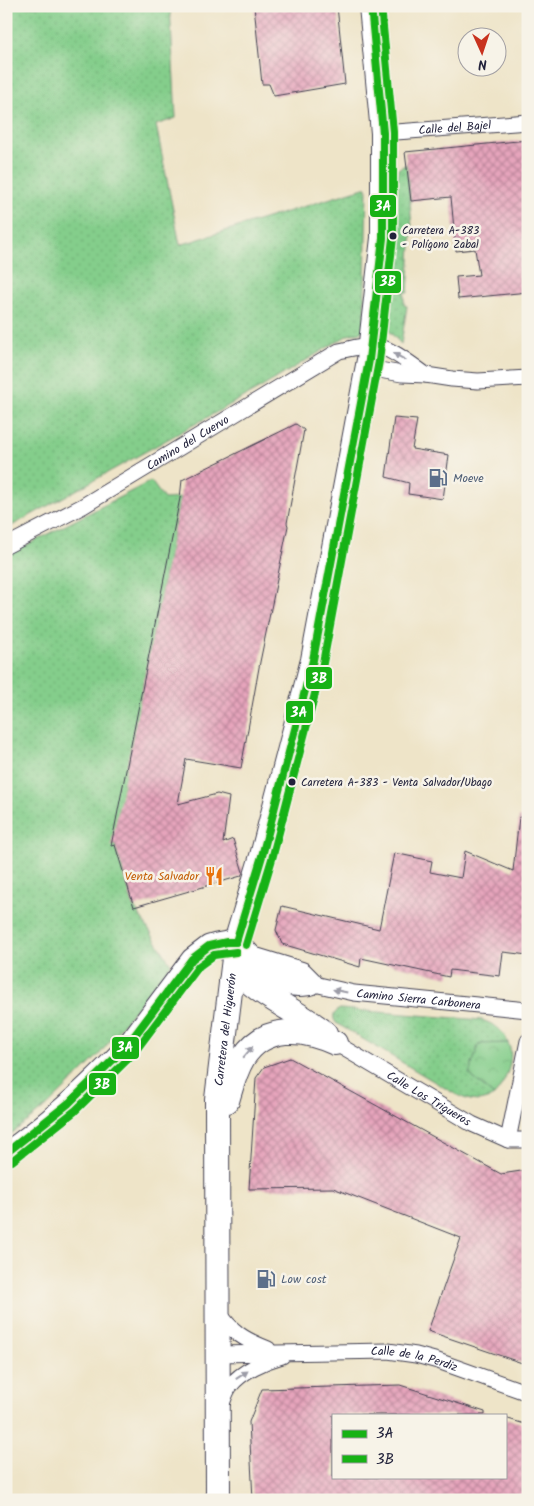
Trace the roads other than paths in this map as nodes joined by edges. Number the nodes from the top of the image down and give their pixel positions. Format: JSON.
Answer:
{"nodes":[{"id":1,"x":371,"y":6,"type":"edge"},
{"id":2,"x":528,"y":122,"type":"edge"},
{"id":3,"x":383,"y":133,"type":"junction"},
{"id":4,"x":369,"y":357,"type":"junction"},
{"id":5,"x":426,"y":375,"type":"junction"},
{"id":6,"x":528,"y":378,"type":"edge"},
{"id":7,"x":6,"y":546,"type":"edge"},
{"id":8,"x":235,"y":963,"type":"junction"},
{"id":9,"x":315,"y":985,"type":"junction"},
{"id":10,"x":528,"y":1010,"type":"edge"},
{"id":11,"x":296,"y":1012,"type":"junction"},
{"id":12,"x":528,"y":1041,"type":"edge"},
{"id":13,"x":335,"y":1043,"type":"junction"},
{"id":14,"x":508,"y":1140,"type":"junction"},
{"id":15,"x":528,"y":1140,"type":"edge"},
{"id":16,"x":6,"y":1153,"type":"edge"},
{"id":17,"x":217,"y":1165,"type":"junction"},
{"id":18,"x":217,"y":1310,"type":"junction"},
{"id":19,"x":276,"y":1352,"type":"junction"},
{"id":20,"x":295,"y":1352,"type":"junction"},
{"id":21,"x":217,"y":1354,"type":"junction"},
{"id":22,"x":528,"y":1393,"type":"edge"},
{"id":23,"x":217,"y":1415,"type":"junction"},
{"id":24,"x":218,"y":1500,"type":"edge"}],
"edges":[{"from":1,"to":3,"type":"main road","name":"Carretera del Higuerón"},
{"from":2,"to":3,"type":"street","name":"Calle del Bajel"},
{"from":3,"to":4,"type":"main road","name":"Carretera del Higuerón"},
{"from":4,"to":5,"type":"street"},
{"from":5,"to":4,"type":"street","one_way":true},
{"from":4,"to":7,"type":"street","name":"Camino del Cuervo"},
{"from":4,"to":8,"type":"main road","name":"Carretera del Higuerón"},
{"from":5,"to":6,"type":"street"},
{"from":8,"to":9,"type":"main road"},
{"from":8,"to":11,"type":"main road"},
{"from":8,"to":16,"type":"main road"},
{"from":8,"to":17,"type":"main road","name":"Carretera del Higuerón"},
{"from":10,"to":9,"type":"street","name":"Camino Sierra Carbonera","one_way":true},
{"from":9,"to":11,"type":"main road"},
{"from":11,"to":13,"type":"main road"},
{"from":12,"to":14,"type":"street"},
{"from":13,"to":14,"type":"street","name":"Calle Los Trigueros"},
{"from":17,"to":13,"type":"main road","one_way":true},
{"from":14,"to":15,"type":"street","name":"Calle Los Trigueros"},
{"from":17,"to":18,"type":"main road","name":"Carretera del Higuerón"},
{"from":18,"to":19,"type":"street","name":"Calle de la Perdiz"},
{"from":18,"to":21,"type":"main road","name":"Carretera del Higuerón"},
{"from":19,"to":20,"type":"street","name":"Calle de la Perdiz"},
{"from":19,"to":21,"type":"street","name":"Calle de la Perdiz"},
{"from":20,"to":22,"type":"street","name":"Calle de la Perdiz"},
{"from":23,"to":20,"type":"street","name":"Calle de la Perdiz","one_way":true},
{"from":21,"to":23,"type":"main road","name":"Carretera del Higuerón"},
{"from":23,"to":24,"type":"main road","name":"Carretera del Higuerón"}]}
